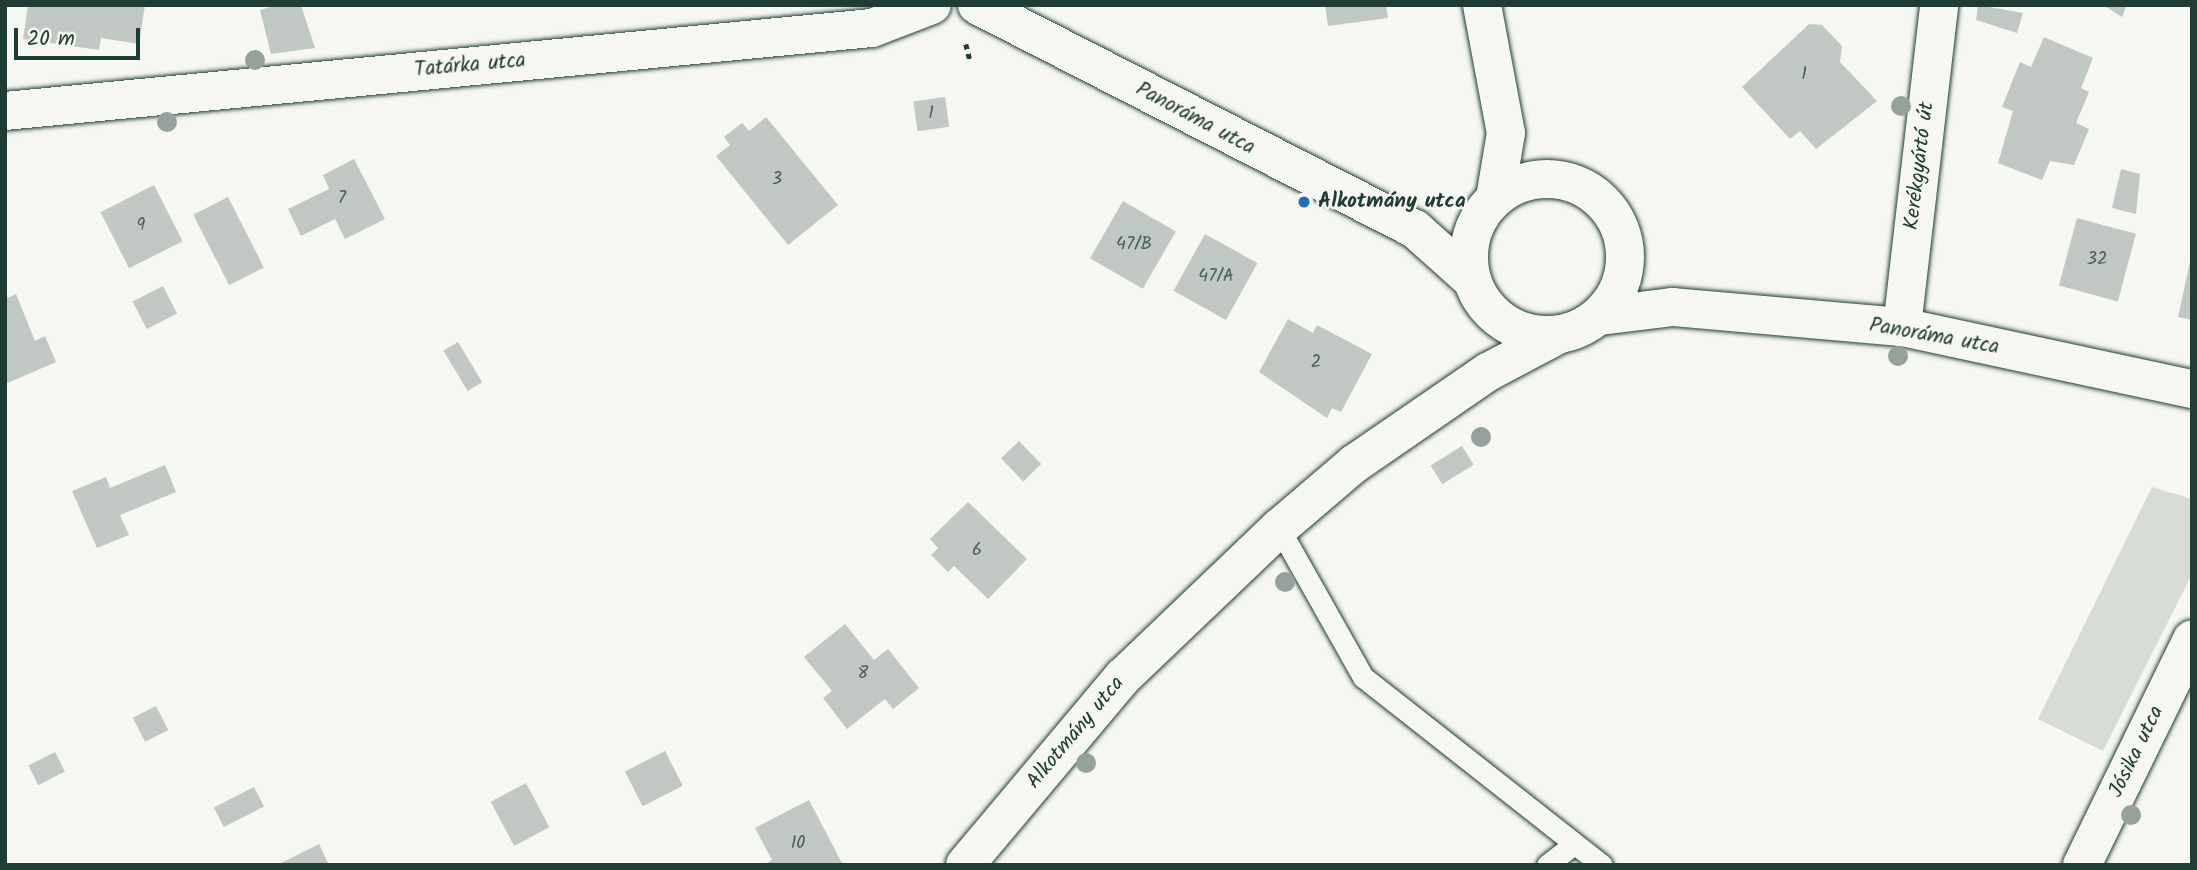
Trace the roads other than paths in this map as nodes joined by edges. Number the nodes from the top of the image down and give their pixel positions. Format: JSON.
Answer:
{"nodes":[{"id":1,"x":932,"y":5,"type":"edge"},
{"id":2,"x":977,"y":5,"type":"edge"},
{"id":3,"x":1482,"y":5,"type":"edge"},
{"id":4,"x":1939,"y":5,"type":"edge"},
{"id":5,"x":5,"y":111,"type":"edge"},
{"id":6,"x":1506,"y":133,"type":"junction"},
{"id":7,"x":1559,"y":179,"type":"junction"},
{"id":8,"x":1486,"y":209,"type":"junction"},
{"id":9,"x":1415,"y":229,"type":"junction"},
{"id":10,"x":1627,"y":256,"type":"junction"},
{"id":11,"x":1479,"y":293,"type":"junction"},
{"id":12,"x":1672,"y":307,"type":"junction"},
{"id":13,"x":1600,"y":316,"type":"junction"},
{"id":14,"x":1902,"y":327,"type":"junction"},
{"id":15,"x":1558,"y":335,"type":"junction"},
{"id":16,"x":1488,"y":372,"type":"junction"},
{"id":17,"x":2192,"y":389,"type":"edge"},
{"id":18,"x":1279,"y":528,"type":"junction"},
{"id":19,"x":2192,"y":639,"type":"edge"},
{"id":20,"x":1574,"y":844,"type":"junction"},
{"id":21,"x":965,"y":865,"type":"edge"},
{"id":22,"x":1547,"y":865,"type":"edge"},
{"id":23,"x":1602,"y":865,"type":"edge"},
{"id":24,"x":2082,"y":865,"type":"edge"}],
"edges":[{"from":1,"to":5,"type":"street","name":"Tatárka utca"},
{"from":2,"to":9,"type":"street","name":"Panoráma utca"},
{"from":3,"to":6,"type":"street"},
{"from":4,"to":14,"type":"street","name":"Kerékgyártó út"},
{"from":6,"to":7,"type":"street"},
{"from":6,"to":8,"type":"street"},
{"from":7,"to":8,"type":"street"},
{"from":7,"to":10,"type":"street"},
{"from":8,"to":9,"type":"street","name":"Panoráma utca"},
{"from":8,"to":11,"type":"street"},
{"from":9,"to":11,"type":"street","name":"Panoráma utca"},
{"from":10,"to":12,"type":"street"},
{"from":10,"to":13,"type":"street"},
{"from":11,"to":15,"type":"street"},
{"from":11,"to":16,"type":"street"},
{"from":12,"to":13,"type":"street","name":"Panoráma utca"},
{"from":12,"to":14,"type":"street","name":"Panoráma utca"},
{"from":13,"to":15,"type":"street"},
{"from":14,"to":17,"type":"street","name":"Panoráma utca"},
{"from":15,"to":16,"type":"street","name":"Alkotmány utca"},
{"from":16,"to":18,"type":"street","name":"Alkotmány utca"},
{"from":18,"to":20,"type":"lane"},
{"from":18,"to":21,"type":"street","name":"Alkotmány utca"},
{"from":19,"to":24,"type":"street","name":"Jósika utca"},
{"from":20,"to":22,"type":"lane"},
{"from":20,"to":23,"type":"lane"}]}
